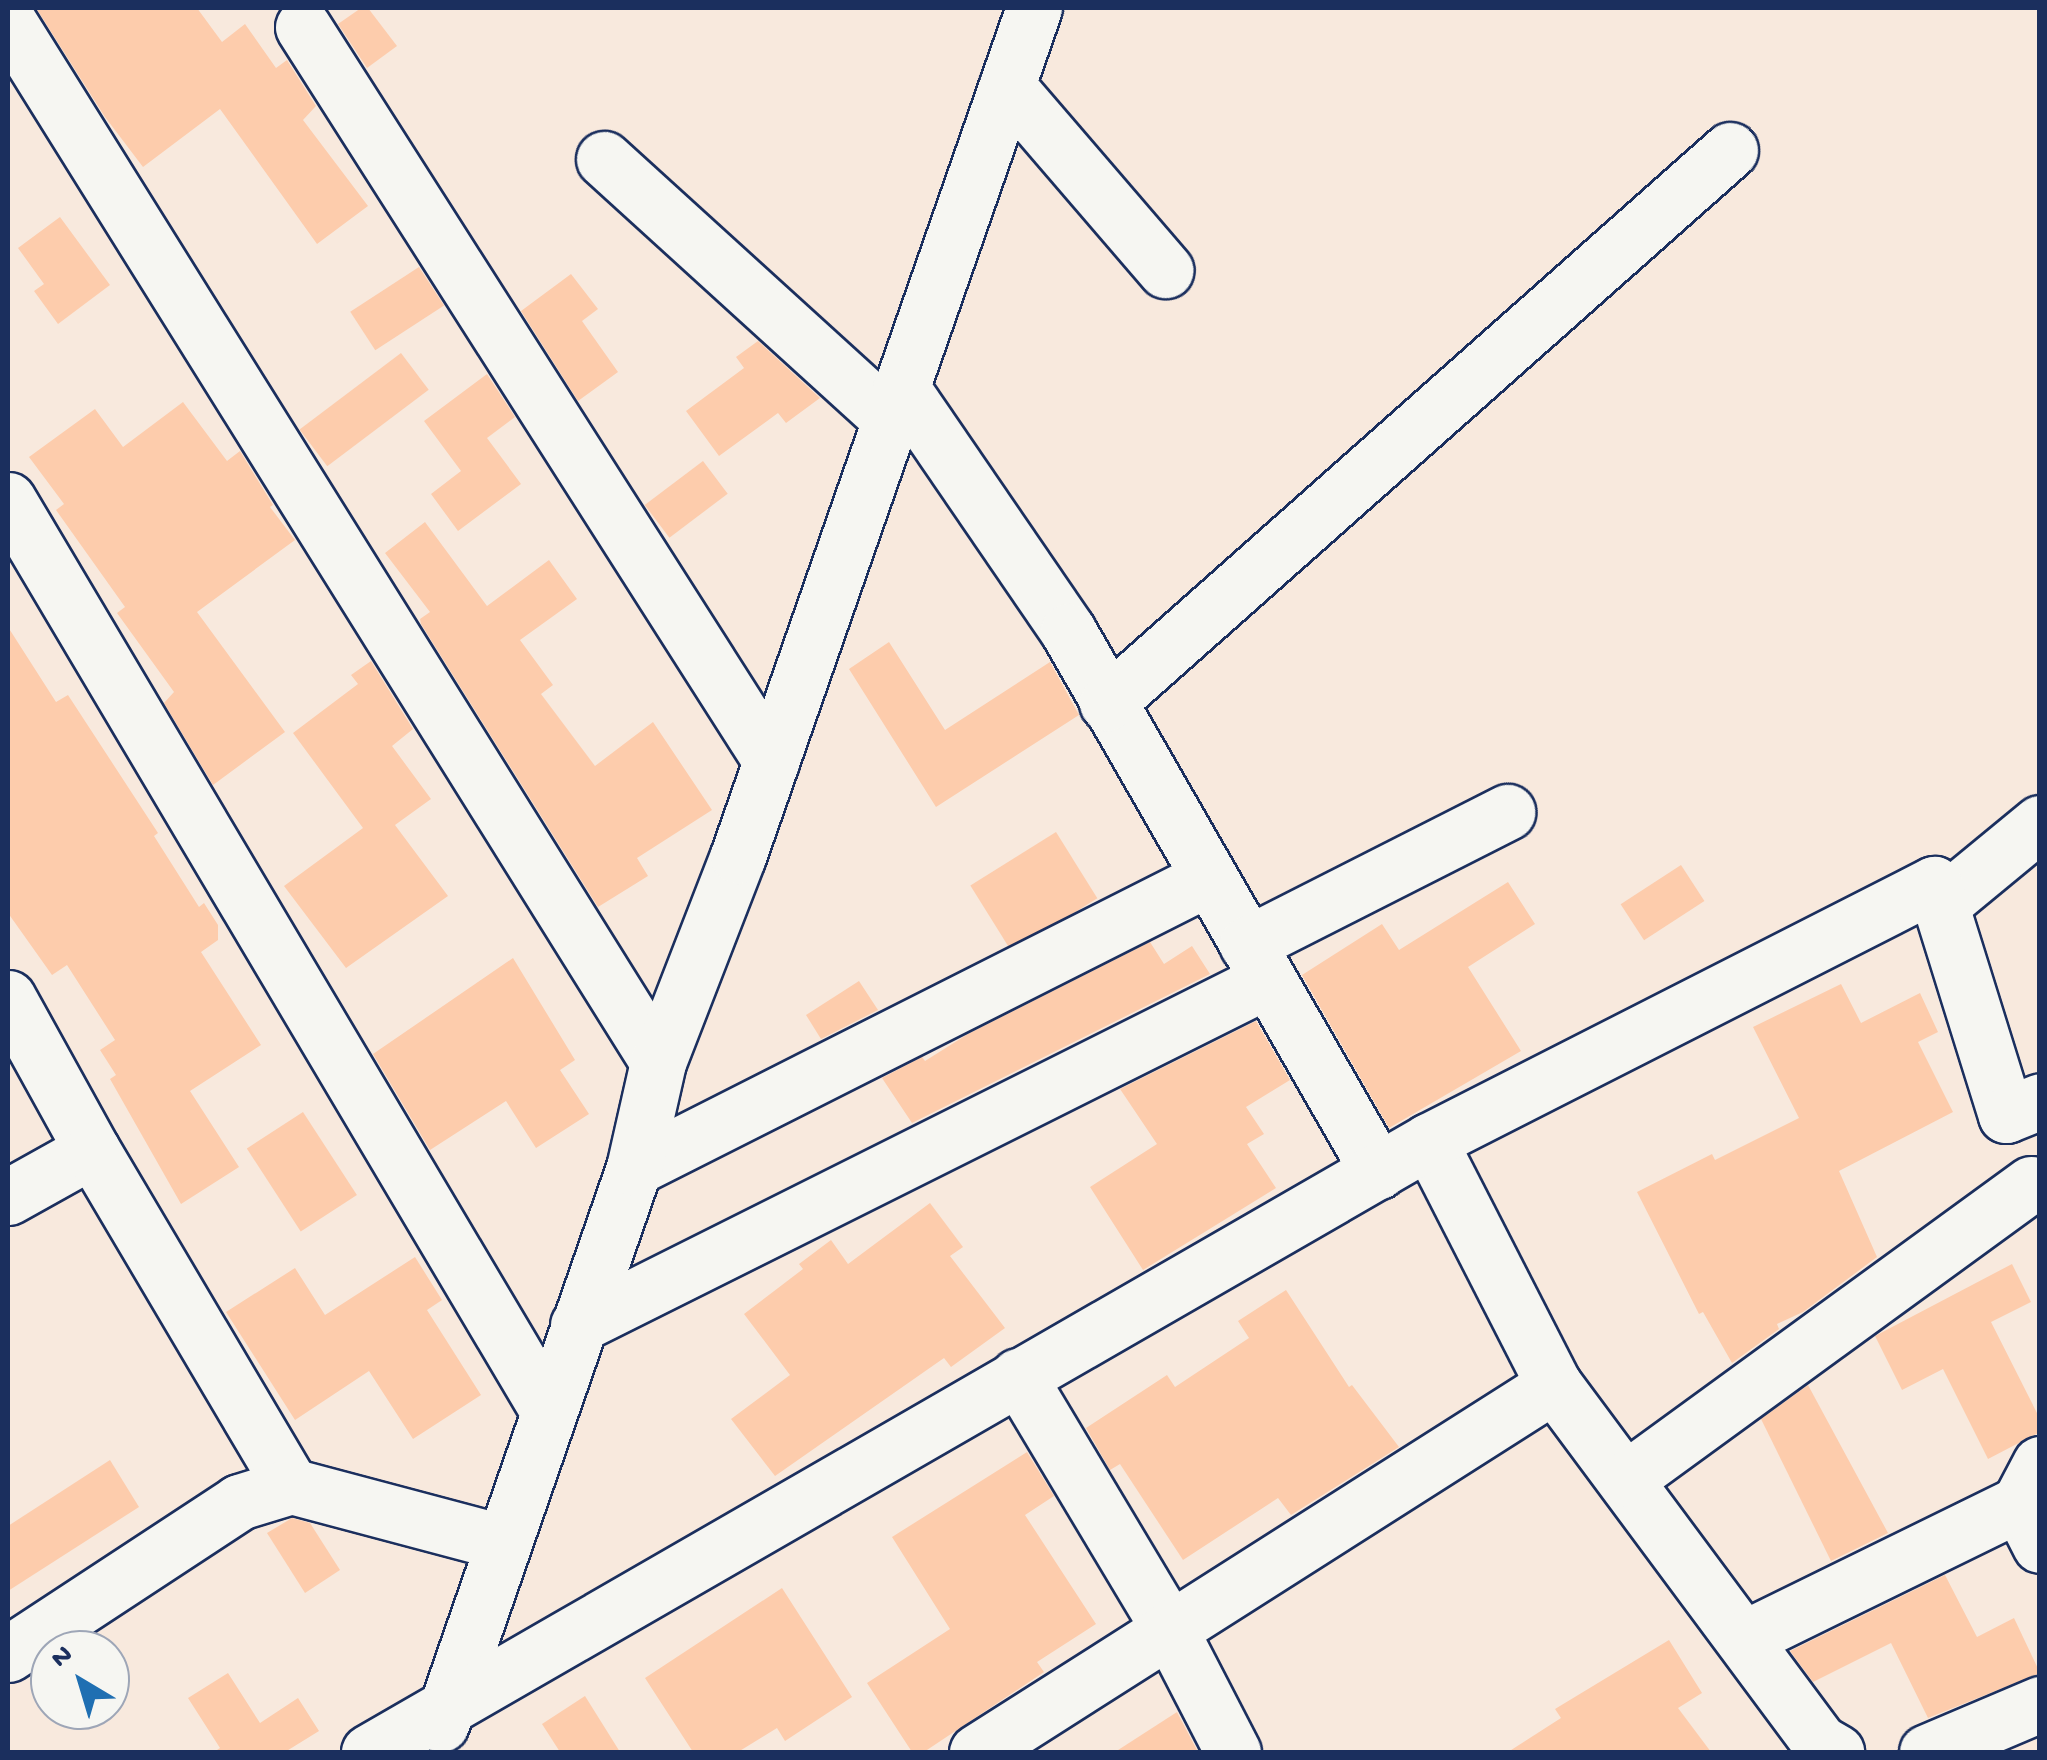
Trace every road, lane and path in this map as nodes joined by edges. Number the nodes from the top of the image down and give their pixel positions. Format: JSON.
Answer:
{"nodes":[{"id":1,"x":1034,"y":8,"type":"edge"},
{"id":2,"x":8,"y":21,"type":"edge"},
{"id":3,"x":303,"y":27,"type":"dead end"},
{"id":4,"x":1007,"y":86,"type":"junction"},
{"id":5,"x":1730,"y":150,"type":"dead end"},
{"id":6,"x":604,"y":158,"type":"dead end"},
{"id":7,"x":1165,"y":270,"type":"dead end"},
{"id":8,"x":896,"y":403,"type":"junction"},
{"id":9,"x":8,"y":500,"type":"edge"},
{"id":10,"x":1107,"y":703,"type":"junction"},
{"id":11,"x":771,"y":761,"type":"junction"},
{"id":12,"x":1506,"y":812,"type":"dead end"},
{"id":13,"x":2040,"y":824,"type":"edge"},
{"id":14,"x":1208,"y":878,"type":"junction"},
{"id":15,"x":1944,"y":902,"type":"junction"},
{"id":16,"x":1257,"y":962,"type":"junction"},
{"id":17,"x":8,"y":998,"type":"edge"},
{"id":18,"x":658,"y":1062,"type":"junction"},
{"id":19,"x":2023,"y":1108,"type":"edge"},
{"id":20,"x":1429,"y":1140,"type":"junction"},
{"id":21,"x":92,"y":1150,"type":"junction"},
{"id":22,"x":634,"y":1168,"type":"junction"},
{"id":23,"x":1378,"y":1171,"type":"junction"},
{"id":24,"x":8,"y":1197,"type":"edge"},
{"id":25,"x":2035,"y":1199,"type":"edge"},
{"id":26,"x":578,"y":1325,"type":"junction"},
{"id":27,"x":1018,"y":1376,"type":"junction"},
{"id":28,"x":1554,"y":1385,"type":"junction"},
{"id":29,"x":547,"y":1409,"type":"junction"},
{"id":30,"x":1626,"y":1480,"type":"junction"},
{"id":31,"x":291,"y":1486,"type":"junction"},
{"id":32,"x":2033,"y":1504,"type":"edge"},
{"id":33,"x":502,"y":1542,"type":"junction"},
{"id":34,"x":1171,"y":1632,"type":"junction"},
{"id":35,"x":1745,"y":1638,"type":"junction"},
{"id":36,"x":8,"y":1654,"type":"edge"},
{"id":37,"x":2040,"y":1704,"type":"edge"},
{"id":38,"x":439,"y":1730,"type":"edge"},
{"id":39,"x":370,"y":1752,"type":"edge"},
{"id":40,"x":977,"y":1752,"type":"edge"},
{"id":41,"x":1232,"y":1752,"type":"edge"},
{"id":42,"x":1836,"y":1752,"type":"edge"},
{"id":43,"x":1927,"y":1752,"type":"edge"}],
"edges":[{"from":1,"to":4,"type":"street"},
{"from":2,"to":18,"type":"street"},
{"from":3,"to":11,"type":"street"},
{"from":4,"to":7,"type":"street"},
{"from":4,"to":8,"type":"street"},
{"from":5,"to":10,"type":"street"},
{"from":6,"to":8,"type":"street"},
{"from":8,"to":10,"type":"street"},
{"from":8,"to":11,"type":"street"},
{"from":9,"to":29,"type":"street"},
{"from":10,"to":14,"type":"street"},
{"from":11,"to":18,"type":"street"},
{"from":12,"to":16,"type":"street"},
{"from":13,"to":15,"type":"street"},
{"from":14,"to":16,"type":"street"},
{"from":14,"to":22,"type":"street"},
{"from":15,"to":19,"type":"street"},
{"from":15,"to":20,"type":"street"},
{"from":16,"to":23,"type":"street"},
{"from":16,"to":26,"type":"street"},
{"from":17,"to":21,"type":"street"},
{"from":18,"to":22,"type":"street"},
{"from":19,"to":25,"type":"street"},
{"from":20,"to":23,"type":"street"},
{"from":20,"to":28,"type":"street"},
{"from":21,"to":24,"type":"street"},
{"from":21,"to":31,"type":"street"},
{"from":22,"to":26,"type":"street"},
{"from":23,"to":27,"type":"street"},
{"from":25,"to":30,"type":"street"},
{"from":26,"to":29,"type":"street"},
{"from":27,"to":34,"type":"street"},
{"from":27,"to":38,"type":"street"},
{"from":28,"to":30,"type":"street"},
{"from":28,"to":34,"type":"street"},
{"from":29,"to":33,"type":"street"},
{"from":30,"to":35,"type":"street"},
{"from":31,"to":33,"type":"street"},
{"from":31,"to":36,"type":"street"},
{"from":32,"to":35,"type":"street"},
{"from":33,"to":38,"type":"street"},
{"from":34,"to":40,"type":"street"},
{"from":34,"to":41,"type":"street"},
{"from":35,"to":42,"type":"street"},
{"from":37,"to":43,"type":"street"},
{"from":38,"to":39,"type":"street"}]}
